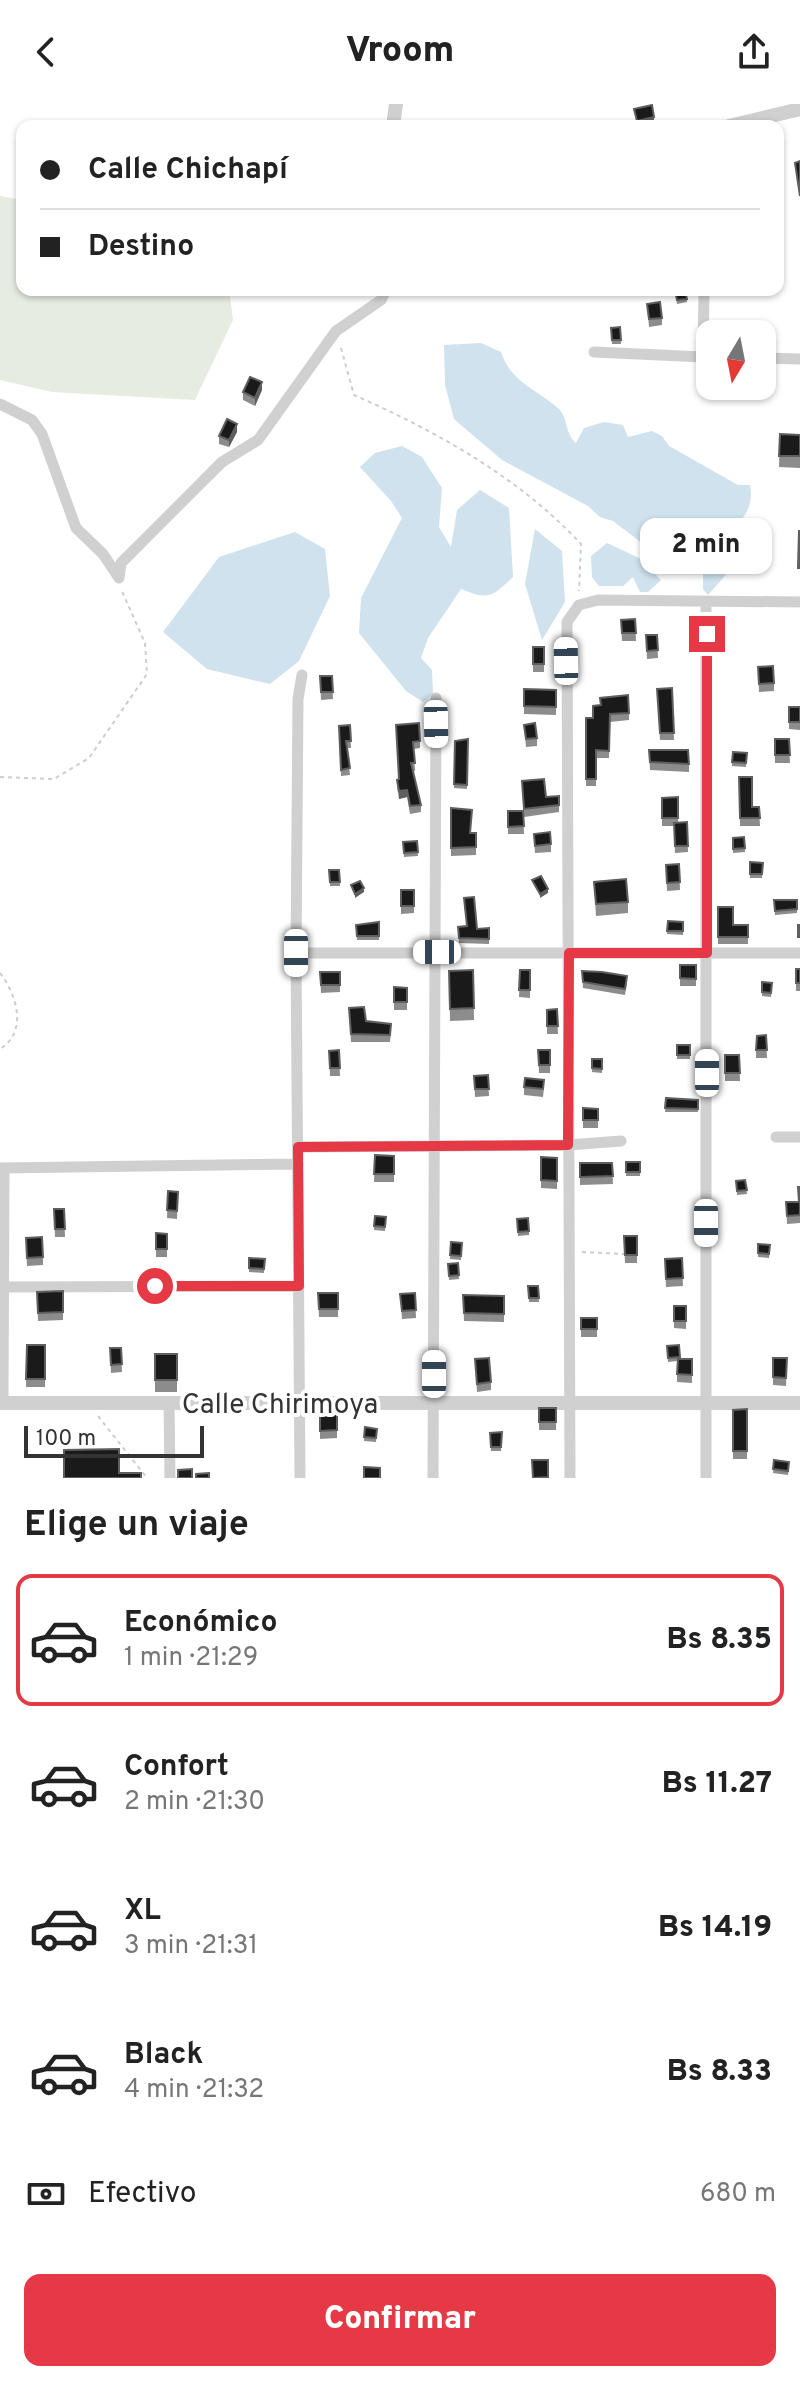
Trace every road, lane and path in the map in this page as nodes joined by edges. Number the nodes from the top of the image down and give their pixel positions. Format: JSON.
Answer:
{"nodes":[{"id":1,"x":800,"y":109,"type":"edge"},
{"id":2,"x":754,"y":120,"type":"edge"},
{"id":3,"x":383,"y":296,"type":"edge"},
{"id":4,"x":704,"y":296,"type":"edge"},
{"id":5,"x":705,"y":320,"type":"edge"},
{"id":6,"x":336,"y":331,"type":"junction"},
{"id":7,"x":594,"y":352,"type":"dead end"},
{"id":8,"x":696,"y":357,"type":"edge"},
{"id":9,"x":776,"y":358,"type":"edge"},
{"id":10,"x":800,"y":359,"type":"edge"},
{"id":11,"x":0,"y":404,"type":"edge"},
{"id":12,"x":110,"y":566,"type":"junction"},
{"id":13,"x":800,"y":602,"type":"edge"},
{"id":14,"x":706,"y":603,"type":"junction"},
{"id":15,"x":579,"y":605,"type":"junction"},
{"id":16,"x":302,"y":675,"type":"dead end"},
{"id":17,"x":436,"y":698,"type":"dead end"},
{"id":18,"x":0,"y":777,"type":"edge"},
{"id":19,"x":437,"y":952,"type":"junction"},
{"id":20,"x":296,"y":953,"type":"junction"},
{"id":21,"x":569,"y":953,"type":"junction"},
{"id":22,"x":707,"y":953,"type":"junction"},
{"id":23,"x":800,"y":953,"type":"edge"},
{"id":24,"x":0,"y":973,"type":"edge"},
{"id":25,"x":0,"y":1049,"type":"edge"},
{"id":26,"x":776,"y":1137,"type":"dead end"},
{"id":27,"x":800,"y":1137,"type":"edge"},
{"id":28,"x":621,"y":1141,"type":"dead end"},
{"id":29,"x":436,"y":1145,"type":"junction"},
{"id":30,"x":568,"y":1145,"type":"junction"},
{"id":31,"x":298,"y":1147,"type":"junction"},
{"id":32,"x":298,"y":1164,"type":"junction"},
{"id":33,"x":2,"y":1168,"type":"edge"},
{"id":34,"x":569,"y":1251,"type":"junction"},
{"id":35,"x":624,"y":1254,"type":"edge"},
{"id":36,"x":299,"y":1286,"type":"junction"},
{"id":37,"x":2,"y":1287,"type":"edge"},
{"id":38,"x":1,"y":1403,"type":"edge"},
{"id":39,"x":88,"y":1403,"type":"junction"},
{"id":40,"x":169,"y":1403,"type":"junction"},
{"id":41,"x":301,"y":1403,"type":"junction"},
{"id":42,"x":434,"y":1403,"type":"junction"},
{"id":43,"x":568,"y":1403,"type":"junction"},
{"id":44,"x":706,"y":1403,"type":"junction"},
{"id":45,"x":800,"y":1403,"type":"edge"},
{"id":46,"x":127,"y":1454,"type":"junction"},
{"id":47,"x":119,"y":1461,"type":"edge"},
{"id":48,"x":147,"y":1478,"type":"edge"},
{"id":49,"x":170,"y":1478,"type":"edge"},
{"id":50,"x":300,"y":1478,"type":"edge"},
{"id":51,"x":433,"y":1478,"type":"edge"},
{"id":52,"x":570,"y":1478,"type":"edge"},
{"id":53,"x":706,"y":1478,"type":"edge"}],
"edges":[{"from":1,"to":2,"type":"street"},
{"from":3,"to":6,"type":"street"},
{"from":4,"to":5,"type":"street"},
{"from":6,"to":12,"type":"street"},
{"from":6,"to":15,"type":"path"},
{"from":7,"to":8,"type":"street"},
{"from":9,"to":10,"type":"street"},
{"from":11,"to":12,"type":"street"},
{"from":12,"to":18,"type":"path"},
{"from":13,"to":14,"type":"street"},
{"from":14,"to":15,"type":"street"},
{"from":14,"to":22,"type":"street"},
{"from":15,"to":21,"type":"street"},
{"from":16,"to":20,"type":"street"},
{"from":17,"to":19,"type":"street"},
{"from":19,"to":20,"type":"street"},
{"from":19,"to":21,"type":"street"},
{"from":19,"to":29,"type":"street"},
{"from":20,"to":31,"type":"street"},
{"from":21,"to":22,"type":"street"},
{"from":21,"to":30,"type":"street"},
{"from":22,"to":23,"type":"street"},
{"from":22,"to":44,"type":"street"},
{"from":24,"to":25,"type":"path"},
{"from":26,"to":27,"type":"street"},
{"from":28,"to":30,"type":"street"},
{"from":29,"to":30,"type":"street"},
{"from":29,"to":31,"type":"street"},
{"from":29,"to":42,"type":"street"},
{"from":30,"to":34,"type":"street"},
{"from":31,"to":32,"type":"street"},
{"from":32,"to":33,"type":"street"},
{"from":32,"to":36,"type":"street"},
{"from":33,"to":37,"type":"street"},
{"from":34,"to":35,"type":"path"},
{"from":34,"to":43,"type":"street"},
{"from":36,"to":37,"type":"street"},
{"from":36,"to":41,"type":"street"},
{"from":37,"to":38,"type":"street"},
{"from":38,"to":39,"type":"street","name":"Calle Chirimoya"},
{"from":39,"to":40,"type":"street","name":"Calle Chirimoya"},
{"from":39,"to":46,"type":"path"},
{"from":40,"to":41,"type":"street","name":"Calle Chirimoya"},
{"from":40,"to":49,"type":"street"},
{"from":41,"to":42,"type":"street","name":"Calle Chirimoya"},
{"from":41,"to":50,"type":"street"},
{"from":42,"to":43,"type":"street","name":"Calle Chirimoya"},
{"from":42,"to":51,"type":"street"},
{"from":43,"to":44,"type":"street","name":"Calle Chirimoya"},
{"from":43,"to":52,"type":"street"},
{"from":44,"to":45,"type":"street","name":"Calle Chirimoya"},
{"from":44,"to":53,"type":"street"},
{"from":46,"to":47,"type":"path"},
{"from":46,"to":48,"type":"path"}]}
